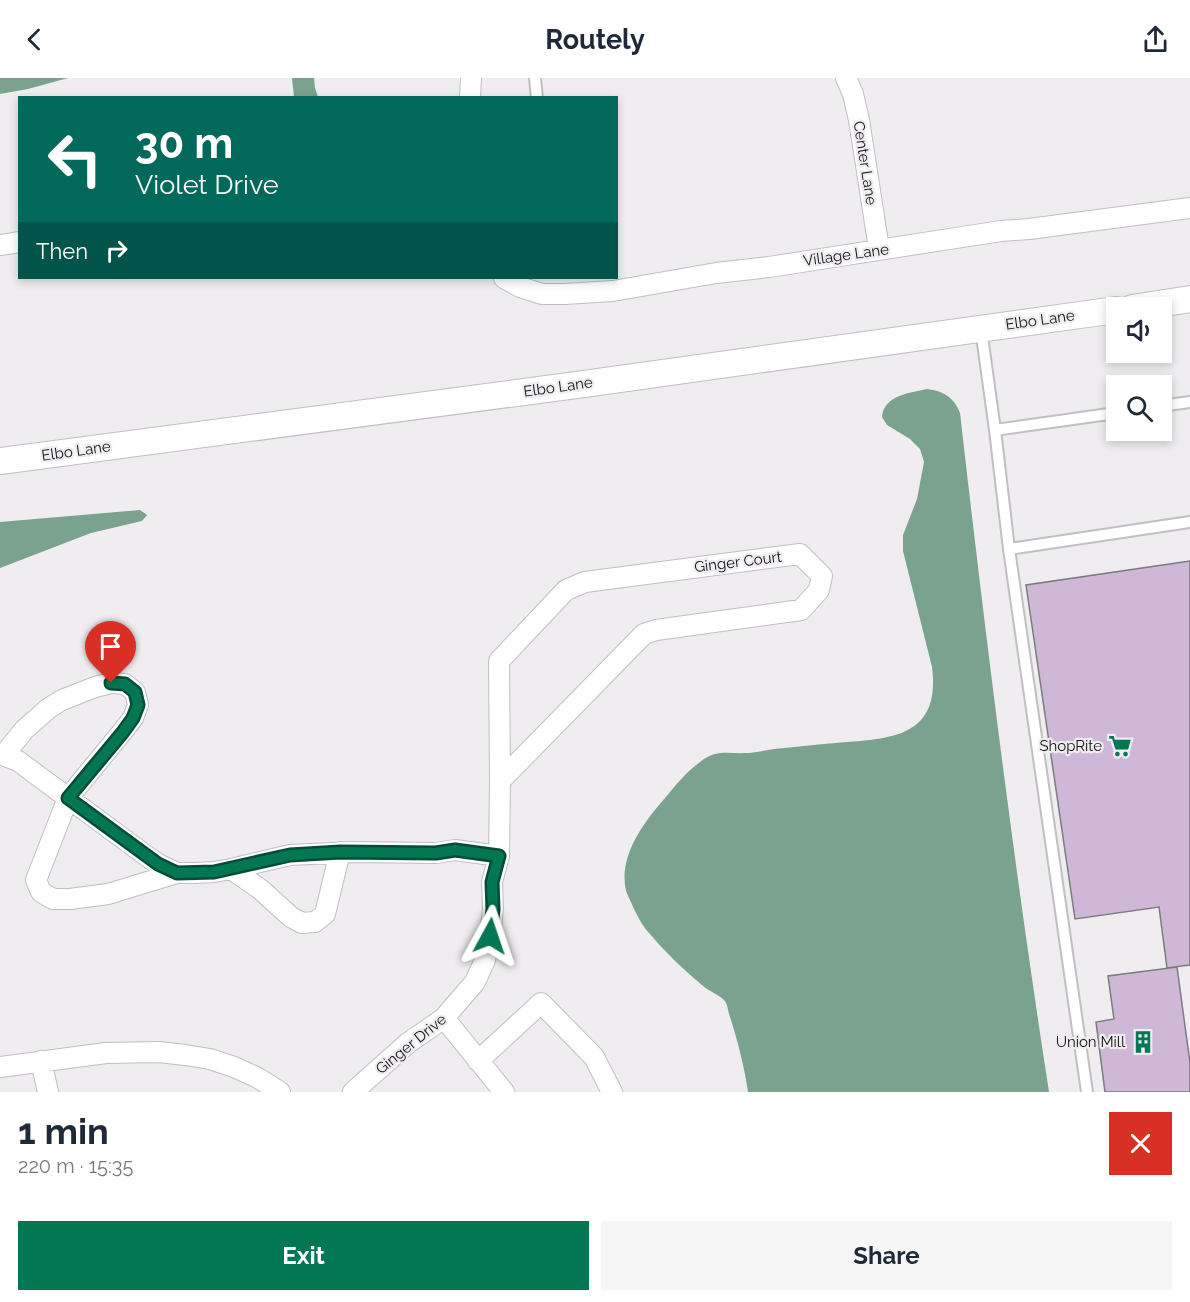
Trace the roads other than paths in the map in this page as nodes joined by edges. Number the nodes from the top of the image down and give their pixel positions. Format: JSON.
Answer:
{"nodes":[{"id":1,"x":471,"y":78,"type":"edge"},
{"id":2,"x":535,"y":78,"type":"edge"},
{"id":3,"x":846,"y":78,"type":"edge"},
{"id":4,"x":470,"y":96,"type":"edge"},
{"id":5,"x":537,"y":96,"type":"edge"},
{"id":6,"x":1190,"y":208,"type":"edge"},
{"id":7,"x":18,"y":243,"type":"edge"},
{"id":8,"x":0,"y":246,"type":"edge"},
{"id":9,"x":879,"y":249,"type":"junction"},
{"id":10,"x":506,"y":279,"type":"edge"},
{"id":11,"x":1190,"y":299,"type":"edge"},
{"id":12,"x":1172,"y":302,"type":"edge"},
{"id":13,"x":1106,"y":311,"type":"edge"},
{"id":14,"x":981,"y":329,"type":"junction"},
{"id":15,"x":1190,"y":402,"type":"edge"},
{"id":16,"x":1172,"y":404,"type":"edge"},
{"id":17,"x":1106,"y":414,"type":"edge"},
{"id":18,"x":995,"y":430,"type":"junction"},
{"id":19,"x":0,"y":461,"type":"edge"},
{"id":20,"x":1190,"y":522,"type":"edge"},
{"id":21,"x":1009,"y":549,"type":"junction"},
{"id":22,"x":2,"y":755,"type":"edge"},
{"id":23,"x":500,"y":781,"type":"junction"},
{"id":24,"x":68,"y":798,"type":"junction"},
{"id":25,"x":340,"y":852,"type":"junction"},
{"id":26,"x":499,"y":856,"type":"junction"},
{"id":27,"x":231,"y":869,"type":"junction"},
{"id":28,"x":177,"y":873,"type":"junction"},
{"id":29,"x":444,"y":1018,"type":"junction"},
{"id":30,"x":41,"y":1061,"type":"junction"},
{"id":31,"x":478,"y":1061,"type":"junction"},
{"id":32,"x":0,"y":1067,"type":"edge"},
{"id":33,"x":48,"y":1092,"type":"edge"},
{"id":34,"x":280,"y":1092,"type":"edge"},
{"id":35,"x":352,"y":1092,"type":"edge"},
{"id":36,"x":504,"y":1092,"type":"edge"},
{"id":37,"x":612,"y":1092,"type":"edge"},
{"id":38,"x":1087,"y":1092,"type":"edge"}],
"edges":[{"from":1,"to":4,"type":"street"},
{"from":2,"to":5,"type":"lane"},
{"from":3,"to":9,"type":"street","name":"Center Lane"},
{"from":6,"to":9,"type":"street","name":"Village Lane"},
{"from":7,"to":8,"type":"street"},
{"from":9,"to":10,"type":"street","name":"Village Lane"},
{"from":11,"to":12,"type":"street"},
{"from":13,"to":14,"type":"street","name":"Elbo Lane"},
{"from":14,"to":18,"type":"lane"},
{"from":14,"to":19,"type":"street","name":"Elbo Lane"},
{"from":15,"to":16,"type":"lane"},
{"from":17,"to":18,"type":"lane"},
{"from":18,"to":21,"type":"lane"},
{"from":20,"to":21,"type":"lane"},
{"from":21,"to":38,"type":"lane"},
{"from":22,"to":24,"type":"street"},
{"from":22,"to":24,"type":"street"},
{"from":23,"to":23,"type":"street","name":"Ginger Court"},
{"from":23,"to":26,"type":"street","name":"Ginger Court"},
{"from":24,"to":28,"type":"street"},
{"from":24,"to":28,"type":"street"},
{"from":25,"to":26,"type":"street"},
{"from":25,"to":27,"type":"street"},
{"from":25,"to":27,"type":"street"},
{"from":26,"to":29,"type":"street","name":"Ginger Drive"},
{"from":27,"to":28,"type":"street"},
{"from":29,"to":31,"type":"street"},
{"from":29,"to":35,"type":"street","name":"Ginger Drive"},
{"from":30,"to":32,"type":"street"},
{"from":30,"to":33,"type":"street"},
{"from":30,"to":34,"type":"street"},
{"from":31,"to":36,"type":"street"},
{"from":31,"to":37,"type":"street"}]}
